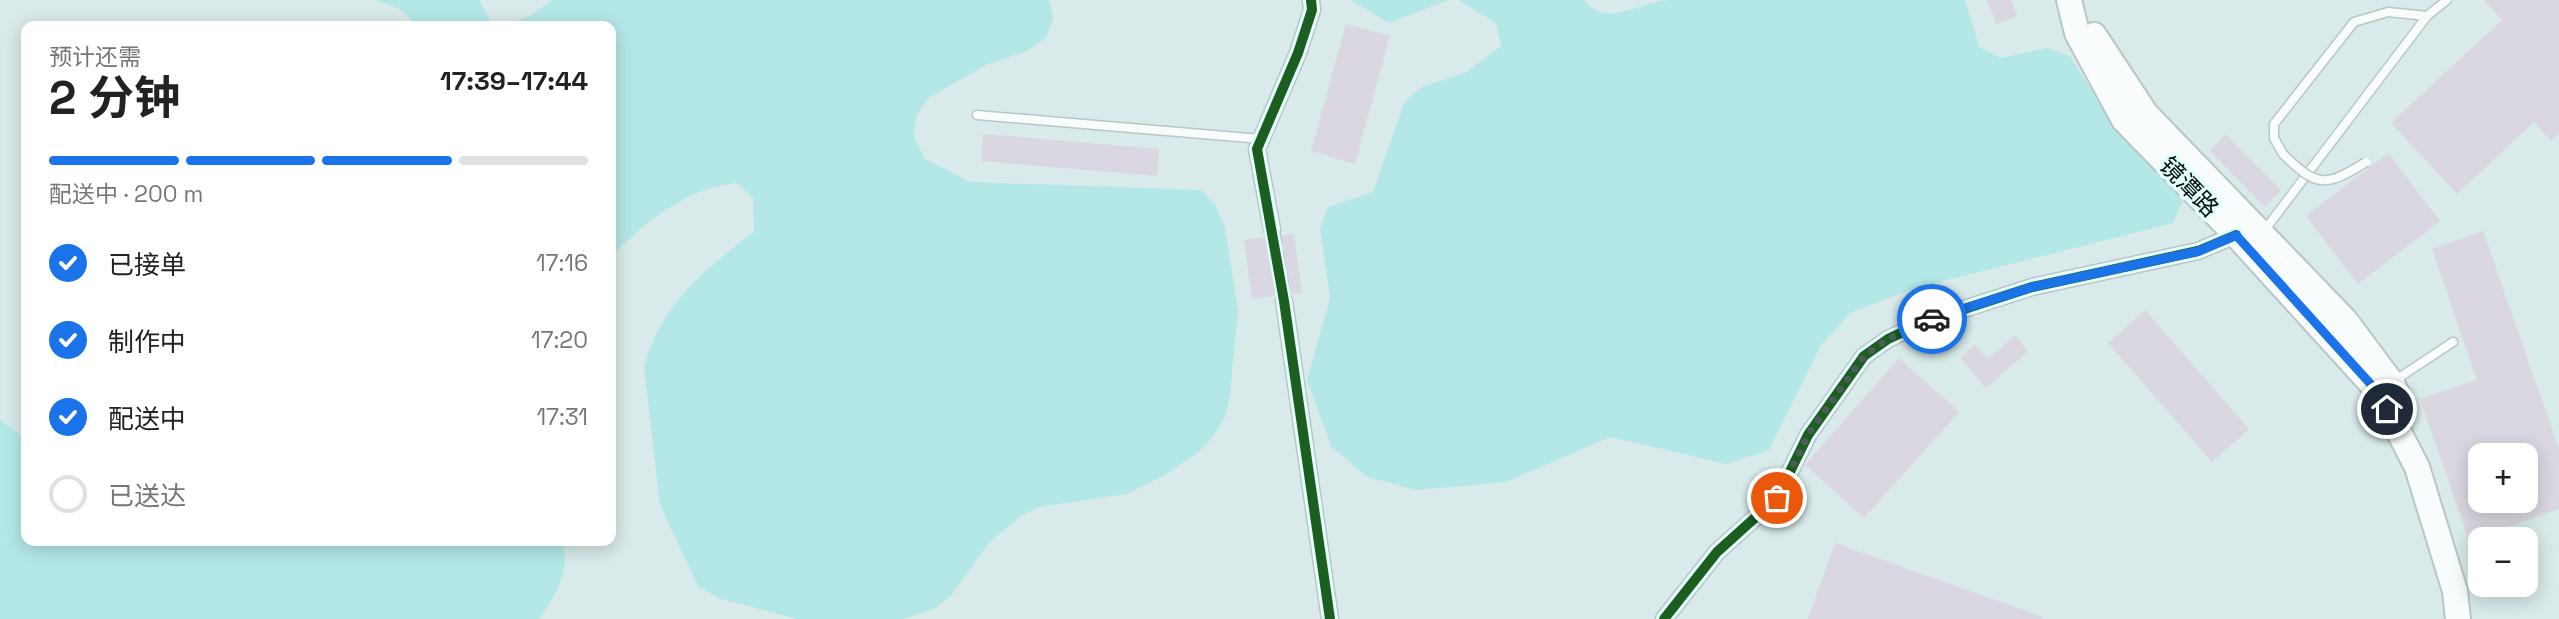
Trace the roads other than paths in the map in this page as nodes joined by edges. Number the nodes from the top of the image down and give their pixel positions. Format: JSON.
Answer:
{"nodes":[{"id":1,"x":1311,"y":0,"type":"edge"},
{"id":2,"x":2069,"y":0,"type":"edge"},
{"id":3,"x":2084,"y":0,"type":"edge"},
{"id":4,"x":2447,"y":0,"type":"edge"},
{"id":5,"x":2427,"y":16,"type":"junction"},
{"id":6,"x":977,"y":115,"type":"dead end"},
{"id":7,"x":1261,"y":139,"type":"junction"},
{"id":8,"x":2366,"y":162,"type":"dead end"},
{"id":9,"x":1272,"y":229,"type":"tunnel mouth"},
{"id":10,"x":2263,"y":234,"type":"junction"},
{"id":11,"x":2236,"y":235,"type":"junction"},
{"id":12,"x":1284,"y":301,"type":"tunnel mouth"},
{"id":13,"x":2453,"y":342,"type":"dead end"},
{"id":14,"x":2392,"y":383,"type":"junction"},
{"id":15,"x":1330,"y":619,"type":"edge"},
{"id":16,"x":1664,"y":619,"type":"edge"},
{"id":17,"x":2458,"y":619,"type":"edge"},
{"id":18,"x":2471,"y":619,"type":"edge"}],
"edges":[{"from":1,"to":7,"type":"street"},
{"from":2,"to":11,"type":"main road","name":"镜潭路"},
{"from":3,"to":10,"type":"main road","name":"镜潭路"},
{"from":4,"to":5,"type":"lane"},
{"from":5,"to":8,"type":"lane","bridge":true},
{"from":5,"to":10,"type":"lane"},
{"from":6,"to":7,"type":"lane"},
{"from":7,"to":9,"type":"street"},
{"from":10,"to":14,"type":"main road","name":"镜潭路"},
{"from":11,"to":16,"type":"street"},
{"from":11,"to":17,"type":"main road","name":"镜潭路"},
{"from":12,"to":15,"type":"street"},
{"from":13,"to":14,"type":"lane"},
{"from":14,"to":18,"type":"main road","name":"镜潭路"}]}
